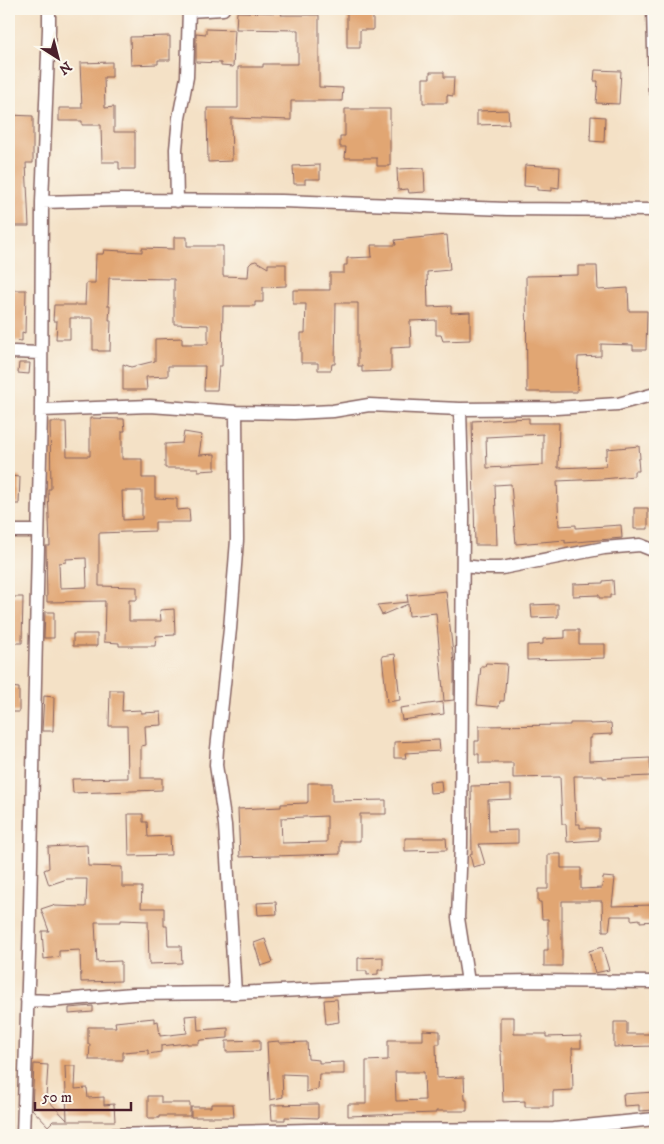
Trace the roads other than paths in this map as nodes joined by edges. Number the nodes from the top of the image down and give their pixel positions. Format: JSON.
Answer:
{"nodes":[{"id":1,"x":49,"y":9,"type":"edge"},
{"id":2,"x":223,"y":9,"type":"edge"},
{"id":3,"x":653,"y":9,"type":"edge"},
{"id":4,"x":189,"y":10,"type":"edge"},
{"id":5,"x":655,"y":90,"type":"edge"},
{"id":6,"x":177,"y":201,"type":"junction"},
{"id":7,"x":42,"y":202,"type":"junction"},
{"id":8,"x":655,"y":210,"type":"edge"},
{"id":9,"x":40,"y":352,"type":"junction"},
{"id":10,"x":9,"y":353,"type":"edge"},
{"id":11,"x":655,"y":394,"type":"edge"},
{"id":12,"x":460,"y":409,"type":"junction"},
{"id":13,"x":41,"y":410,"type":"junction"},
{"id":14,"x":236,"y":412,"type":"junction"},
{"id":15,"x":9,"y":531,"type":"edge"},
{"id":16,"x":38,"y":531,"type":"junction"},
{"id":17,"x":655,"y":551,"type":"edge"},
{"id":18,"x":463,"y":566,"type":"junction"},
{"id":19,"x":468,"y":982,"type":"junction"},
{"id":20,"x":655,"y":982,"type":"edge"},
{"id":21,"x":235,"y":994,"type":"junction"},
{"id":22,"x":27,"y":1000,"type":"junction"},
{"id":23,"x":655,"y":1119,"type":"edge"},
{"id":24,"x":23,"y":1135,"type":"edge"},
{"id":25,"x":112,"y":1135,"type":"edge"}],
"edges":[{"from":1,"to":7,"type":"street"},
{"from":2,"to":4,"type":"street"},
{"from":3,"to":5,"type":"street"},
{"from":4,"to":6,"type":"street"},
{"from":6,"to":7,"type":"street"},
{"from":6,"to":8,"type":"street"},
{"from":7,"to":9,"type":"street"},
{"from":9,"to":10,"type":"street"},
{"from":9,"to":13,"type":"street"},
{"from":11,"to":12,"type":"street"},
{"from":12,"to":14,"type":"street"},
{"from":12,"to":18,"type":"street"},
{"from":13,"to":14,"type":"street"},
{"from":13,"to":16,"type":"street"},
{"from":14,"to":21,"type":"street"},
{"from":15,"to":16,"type":"street"},
{"from":16,"to":22,"type":"street"},
{"from":17,"to":18,"type":"street"},
{"from":18,"to":19,"type":"street"},
{"from":19,"to":20,"type":"street"},
{"from":19,"to":21,"type":"street"},
{"from":21,"to":22,"type":"street"},
{"from":22,"to":24,"type":"street"},
{"from":23,"to":25,"type":"street"}]}
